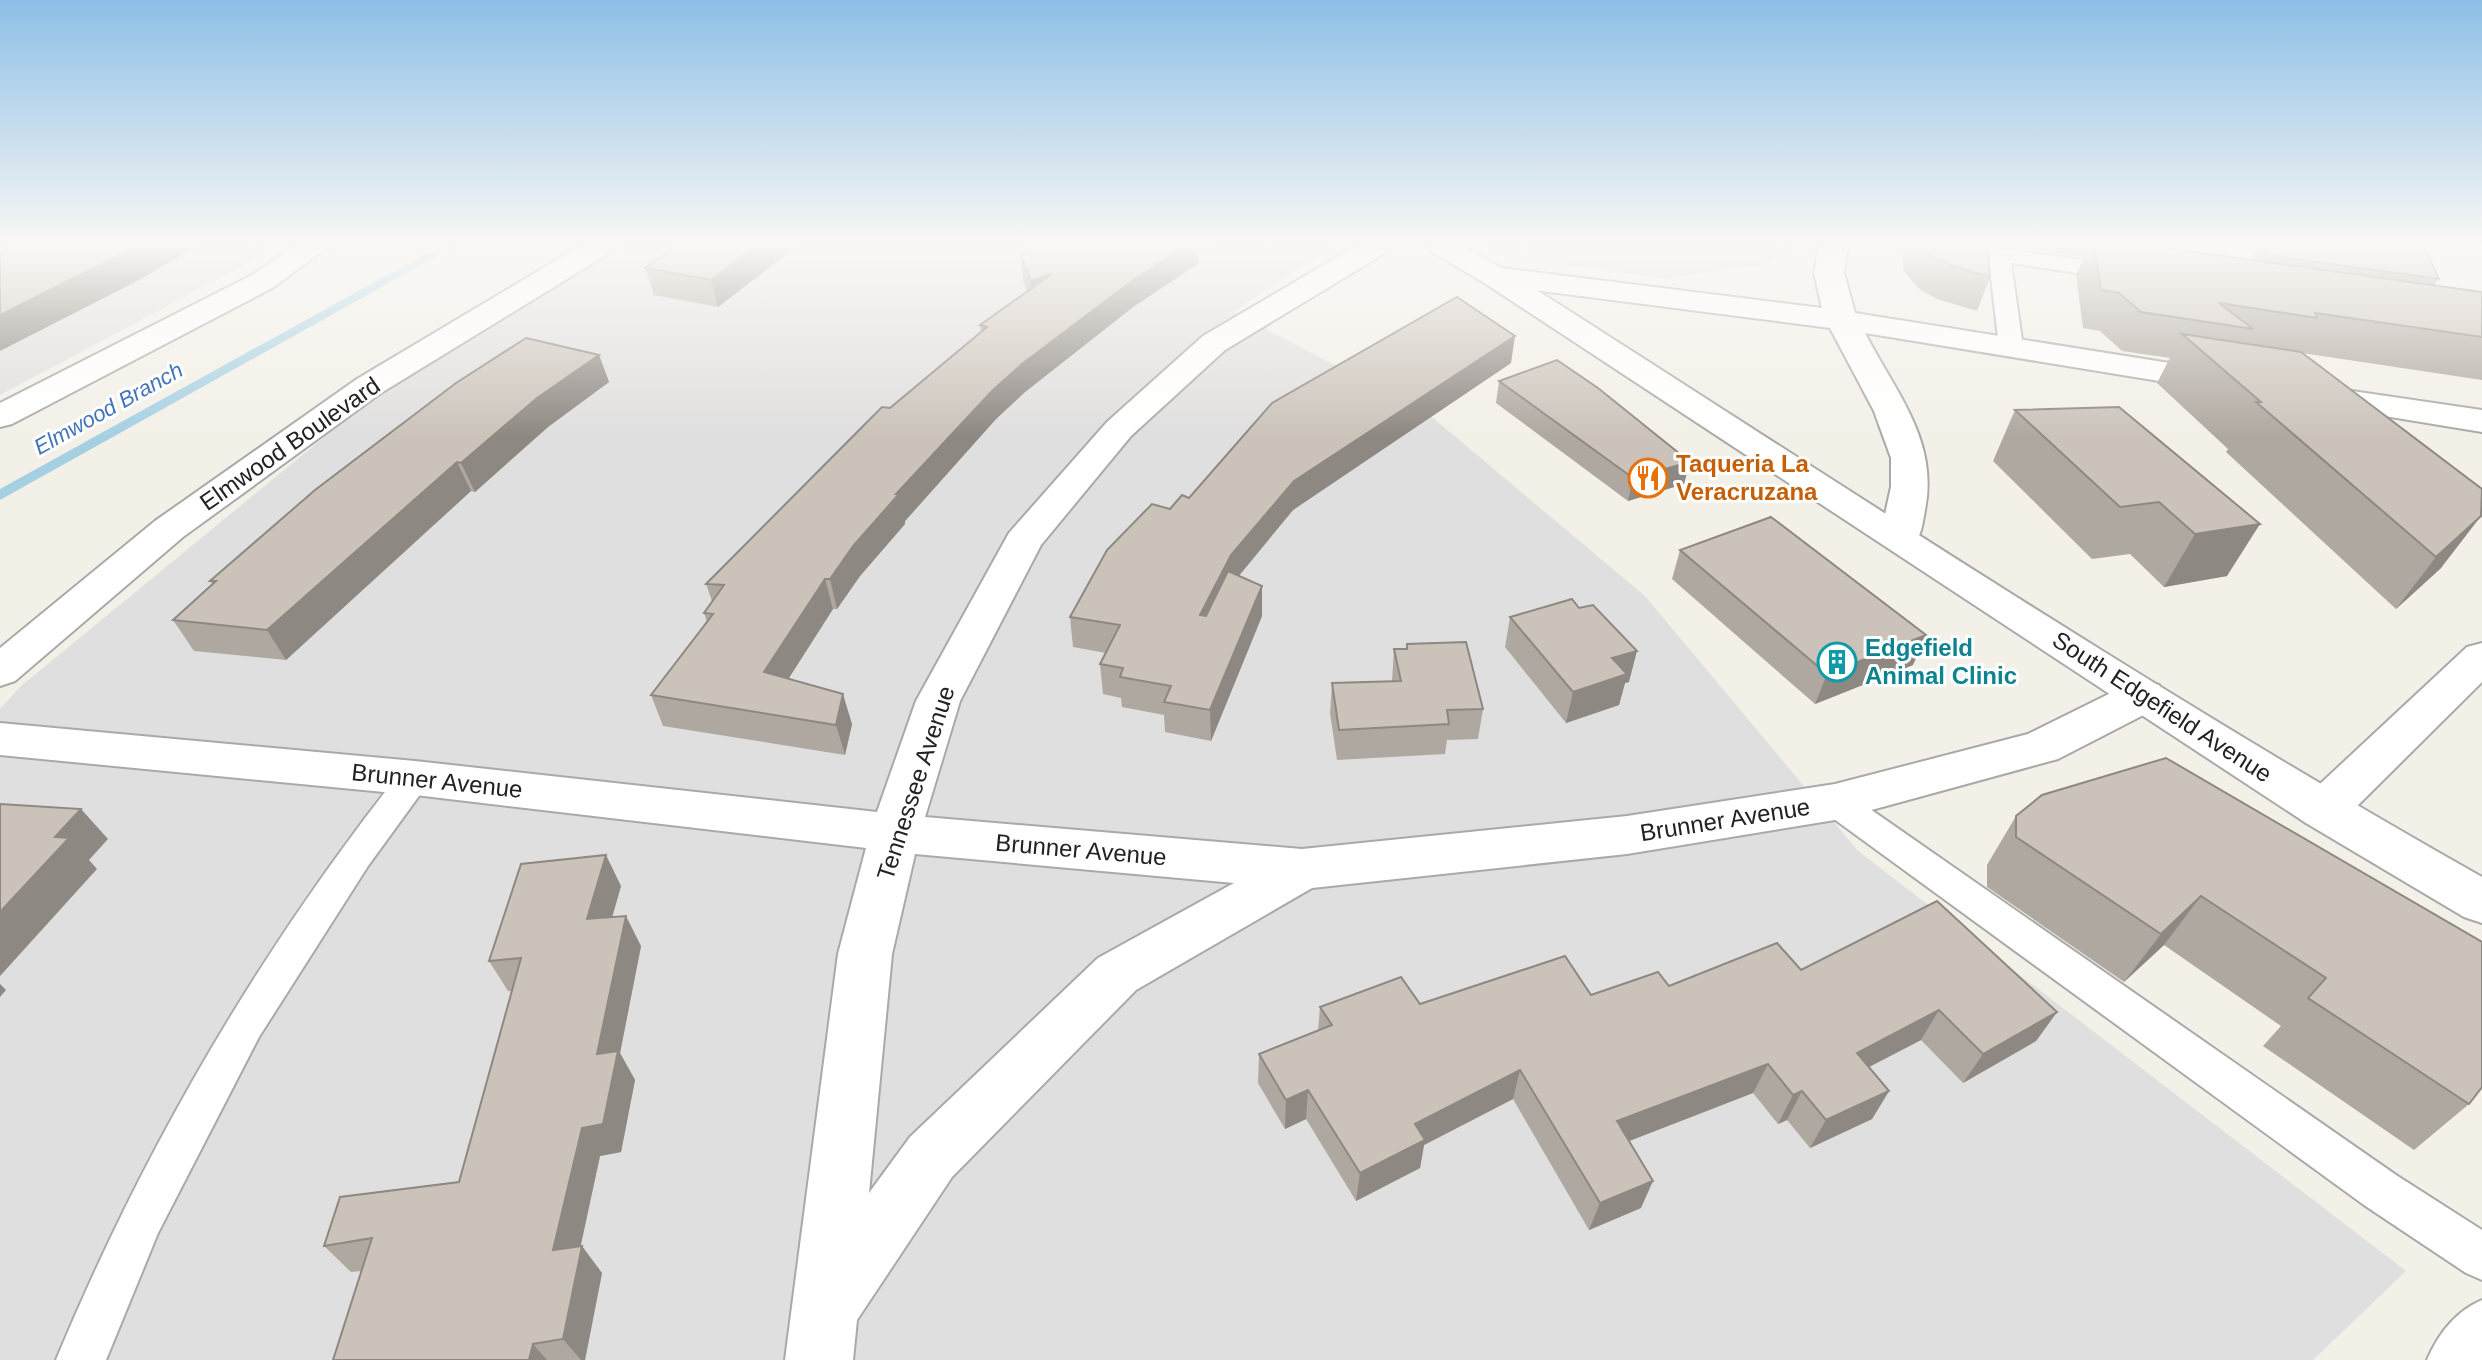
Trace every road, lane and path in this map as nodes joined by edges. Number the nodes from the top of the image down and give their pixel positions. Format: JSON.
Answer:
{"nodes":[{"id":1,"x":208,"y":309,"type":"edge"},
{"id":2,"x":496,"y":309,"type":"edge"},
{"id":3,"x":1270,"y":309,"type":"edge"},
{"id":4,"x":1546,"y":309,"type":"edge"},
{"id":5,"x":1759,"y":309,"type":"edge"},
{"id":6,"x":1840,"y":309,"type":"edge"},
{"id":7,"x":2006,"y":309,"type":"edge"},
{"id":8,"x":1843,"y":320,"type":"junction"},
{"id":9,"x":2011,"y":347,"type":"junction"},
{"id":10,"x":2322,"y":397,"type":"junction"},
{"id":11,"x":0,"y":417,"type":"edge"},
{"id":12,"x":2482,"y":421,"type":"edge"},
{"id":13,"x":2356,"y":426,"type":"edge"},
{"id":14,"x":1900,"y":537,"type":"junction"},
{"id":15,"x":2482,"y":657,"type":"edge"},
{"id":16,"x":0,"y":671,"type":"edge"},
{"id":17,"x":2143,"y":696,"type":"junction"},
{"id":18,"x":0,"y":739,"type":"edge"},
{"id":19,"x":415,"y":778,"type":"junction"},
{"id":20,"x":1835,"y":802,"type":"junction"},
{"id":21,"x":2323,"y":810,"type":"junction"},
{"id":22,"x":895,"y":833,"type":"junction"},
{"id":23,"x":1302,"y":869,"type":"junction"},
{"id":24,"x":2482,"y":902,"type":"edge"},
{"id":25,"x":2482,"y":1257,"type":"edge"},
{"id":26,"x":2482,"y":1324,"type":"edge"},
{"id":27,"x":821,"y":1336,"type":"edge"},
{"id":28,"x":81,"y":1360,"type":"edge"},
{"id":29,"x":2452,"y":1360,"type":"edge"}],
"edges":[{"from":1,"to":11,"type":"street"},
{"from":2,"to":16,"type":"street","name":"Elmwood Boulevard"},
{"from":3,"to":22,"type":"street","name":"Tennessee Avenue"},
{"from":4,"to":14,"type":"street","name":"South Edgefield Avenue"},
{"from":5,"to":8,"type":"street"},
{"from":6,"to":8,"type":"street"},
{"from":7,"to":9,"type":"lane"},
{"from":8,"to":9,"type":"street"},
{"from":8,"to":14,"type":"street"},
{"from":9,"to":10,"type":"street"},
{"from":10,"to":12,"type":"street"},
{"from":10,"to":13,"type":"lane"},
{"from":14,"to":17,"type":"street","name":"South Edgefield Avenue"},
{"from":15,"to":21,"type":"street"},
{"from":17,"to":20,"type":"street","name":"Brunner Avenue"},
{"from":17,"to":21,"type":"street","name":"South Edgefield Avenue"},
{"from":18,"to":19,"type":"street","name":"Brunner Avenue"},
{"from":19,"to":22,"type":"street","name":"Brunner Avenue"},
{"from":19,"to":28,"type":"lane"},
{"from":20,"to":23,"type":"street","name":"Brunner Avenue"},
{"from":20,"to":25,"type":"lane"},
{"from":21,"to":24,"type":"street","name":"South Edgefield Avenue"},
{"from":22,"to":23,"type":"street","name":"Brunner Avenue"},
{"from":22,"to":27,"type":"street","name":"Tennessee Avenue"},
{"from":23,"to":27,"type":"street"},
{"from":26,"to":29,"type":"lane"}]}
